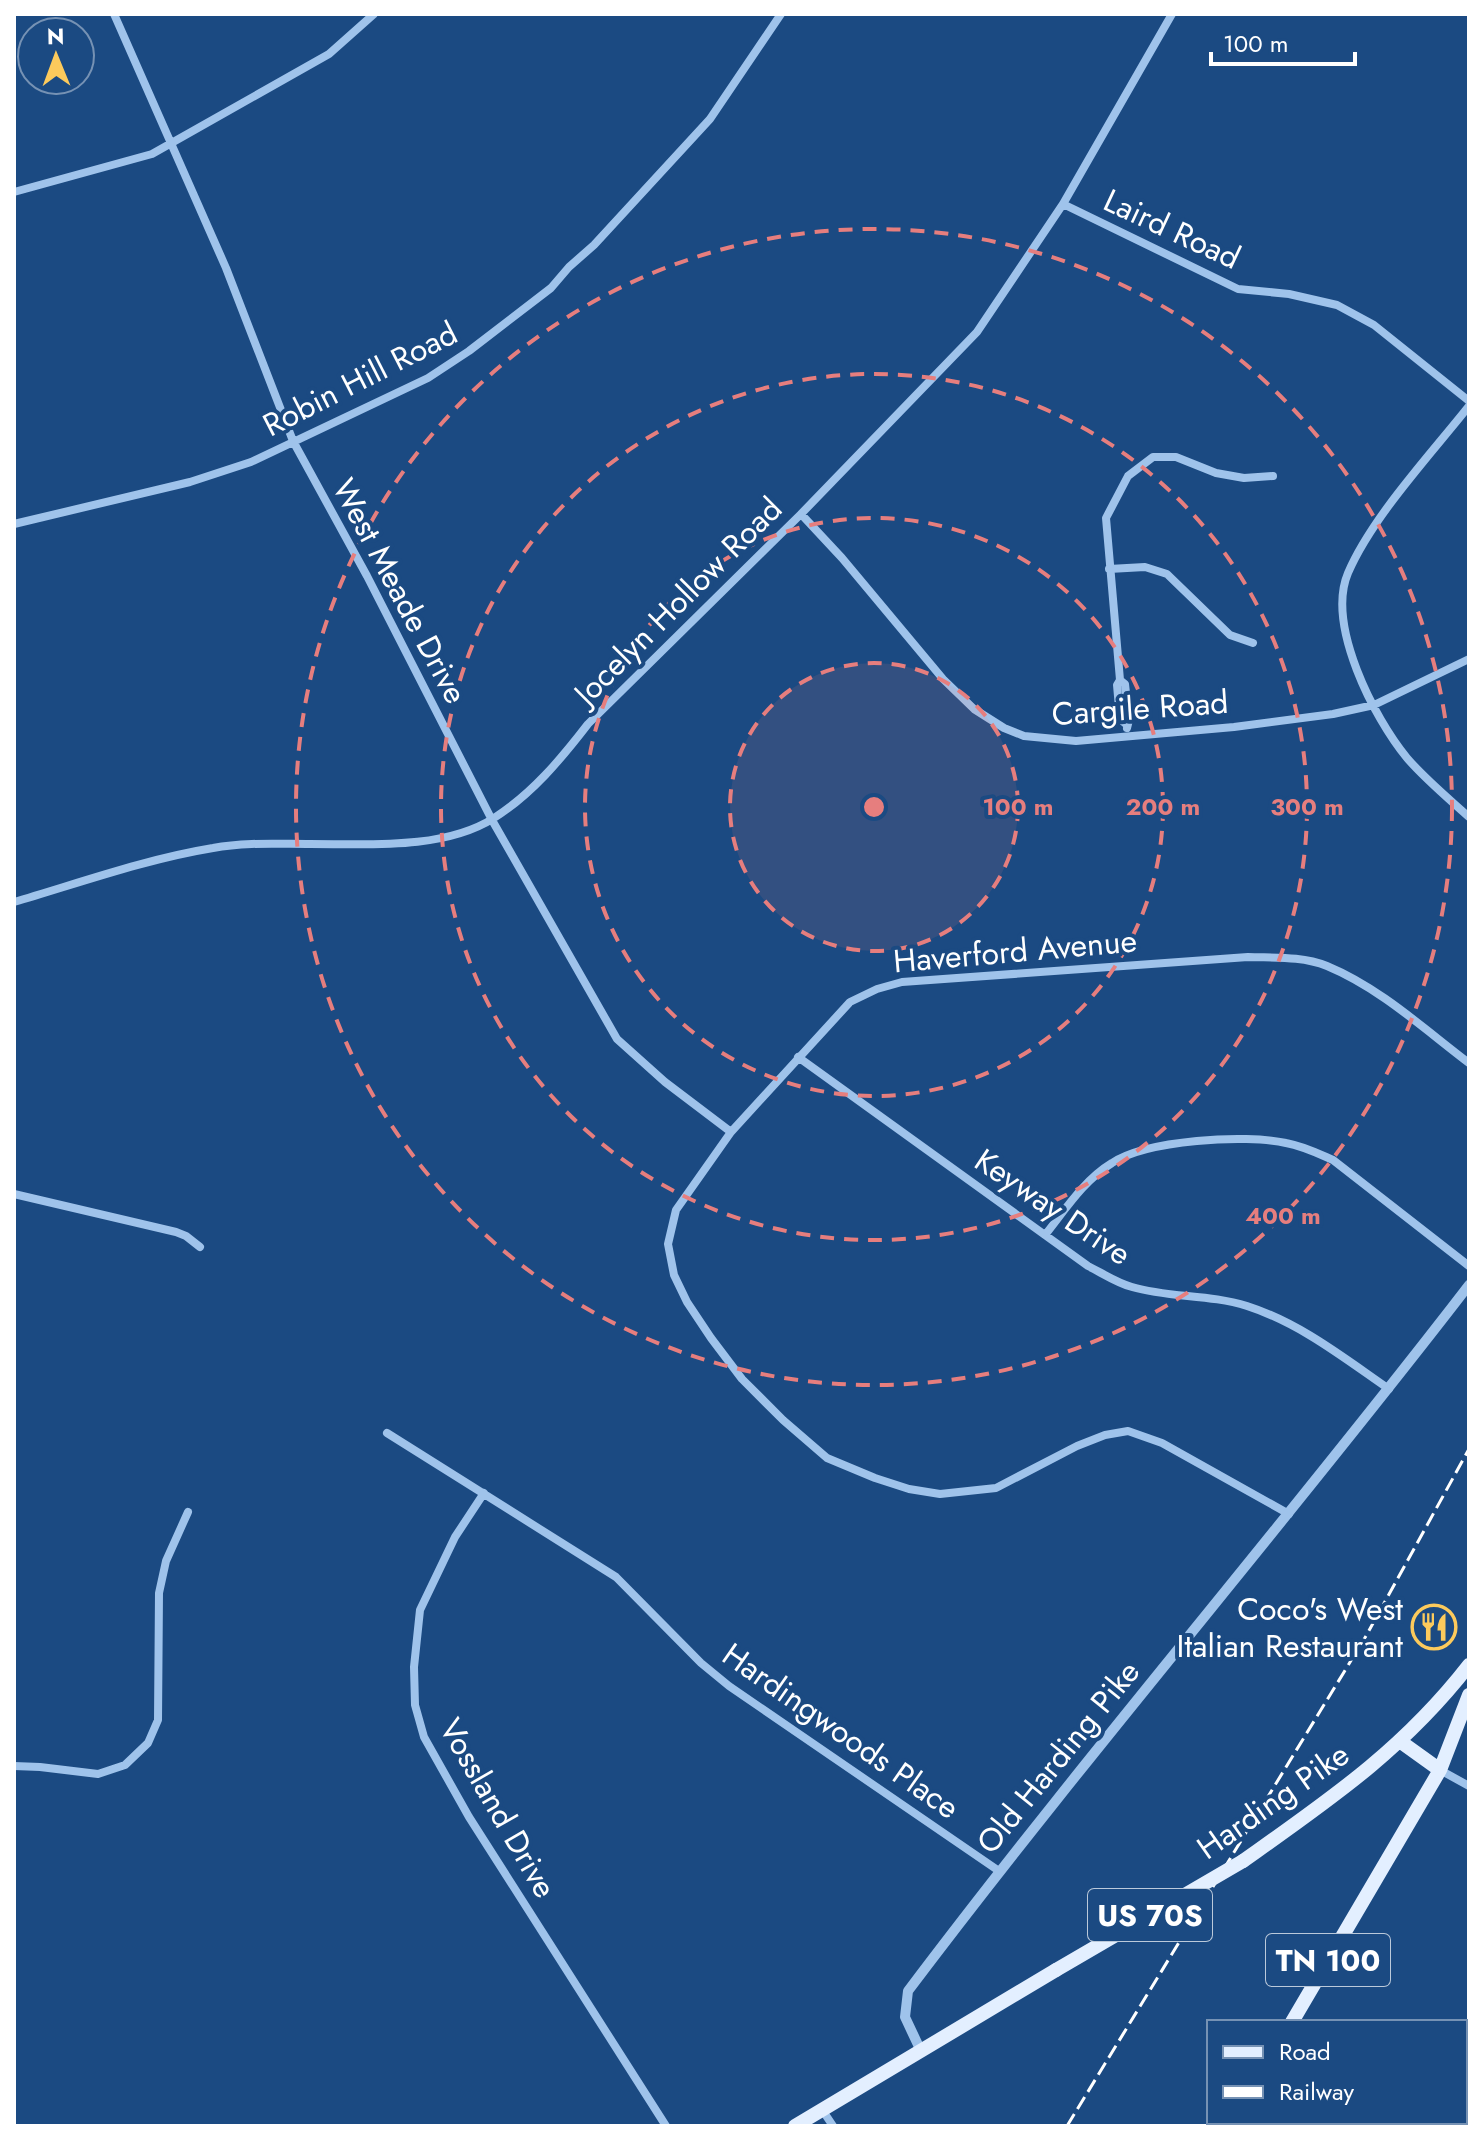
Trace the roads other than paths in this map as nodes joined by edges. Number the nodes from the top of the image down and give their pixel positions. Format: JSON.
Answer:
{"nodes":[{"id":1,"x":114,"y":14,"type":"edge"},
{"id":2,"x":374,"y":14,"type":"edge"},
{"id":3,"x":781,"y":14,"type":"edge"},
{"id":4,"x":1172,"y":14,"type":"edge"},
{"id":5,"x":171,"y":142,"type":"junction"},
{"id":6,"x":14,"y":192,"type":"edge"},
{"id":7,"x":1063,"y":204,"type":"junction"},
{"id":8,"x":1469,"y":403,"type":"edge"},
{"id":9,"x":293,"y":441,"type":"junction"},
{"id":10,"x":1273,"y":476,"type":"dead end"},
{"id":11,"x":801,"y":514,"type":"junction"},
{"id":12,"x":14,"y":524,"type":"edge"},
{"id":13,"x":1109,"y":569,"type":"junction"},
{"id":14,"x":1253,"y":643,"type":"dead end"},
{"id":15,"x":1469,"y":659,"type":"edge"},
{"id":16,"x":1374,"y":705,"type":"junction"},
{"id":17,"x":1128,"y":737,"type":"junction"},
{"id":18,"x":1469,"y":817,"type":"edge"},
{"id":19,"x":492,"y":820,"type":"junction"},
{"id":20,"x":14,"y":902,"type":"edge"},
{"id":21,"x":798,"y":1057,"type":"junction"},
{"id":22,"x":1469,"y":1063,"type":"edge"},
{"id":23,"x":731,"y":1132,"type":"junction"},
{"id":24,"x":14,"y":1194,"type":"edge"},
{"id":25,"x":1045,"y":1235,"type":"junction"},
{"id":26,"x":200,"y":1247,"type":"dead end"},
{"id":27,"x":1469,"y":1266,"type":"edge"},
{"id":28,"x":1469,"y":1285,"type":"edge"},
{"id":29,"x":1389,"y":1389,"type":"junction"},
{"id":30,"x":387,"y":1433,"type":"dead end"},
{"id":31,"x":484,"y":1493,"type":"junction"},
{"id":32,"x":188,"y":1512,"type":"dead end"},
{"id":33,"x":1289,"y":1514,"type":"junction"},
{"id":34,"x":1469,"y":1665,"type":"edge"},
{"id":35,"x":1469,"y":1695,"type":"edge"},
{"id":36,"x":1401,"y":1742,"type":"junction"},
{"id":37,"x":14,"y":1766,"type":"edge"},
{"id":38,"x":1440,"y":1770,"type":"junction"},
{"id":39,"x":1469,"y":1786,"type":"edge"},
{"id":40,"x":999,"y":1871,"type":"junction"},
{"id":41,"x":1293,"y":2020,"type":"edge"},
{"id":42,"x":920,"y":2049,"type":"junction"},
{"id":43,"x":823,"y":2111,"type":"junction"},
{"id":44,"x":666,"y":2126,"type":"edge"},
{"id":45,"x":795,"y":2126,"type":"edge"},
{"id":46,"x":833,"y":2126,"type":"edge"}],
"edges":[{"from":1,"to":5,"type":"street","name":"West Meade Drive"},
{"from":2,"to":5,"type":"street"},
{"from":3,"to":9,"type":"street","name":"Robin Hill Road"},
{"from":4,"to":7,"type":"street","name":"Jocelyn Hollow Road"},
{"from":5,"to":6,"type":"street"},
{"from":5,"to":9,"type":"street","name":"West Meade Drive"},
{"from":7,"to":8,"type":"street","name":"Laird Road"},
{"from":7,"to":11,"type":"street","name":"Jocelyn Hollow Road"},
{"from":8,"to":16,"type":"street"},
{"from":9,"to":12,"type":"street","name":"Robin Hill Road"},
{"from":9,"to":19,"type":"street","name":"West Meade Drive"},
{"from":10,"to":13,"type":"street"},
{"from":11,"to":17,"type":"street","name":"Cargile Road"},
{"from":11,"to":19,"type":"street","name":"Jocelyn Hollow Road"},
{"from":13,"to":14,"type":"street"},
{"from":13,"to":17,"type":"street"},
{"from":15,"to":16,"type":"street","name":"Cargile Road"},
{"from":16,"to":17,"type":"street","name":"Cargile Road"},
{"from":16,"to":18,"type":"street"},
{"from":19,"to":20,"type":"street","name":"Jocelyn Hollow Road"},
{"from":19,"to":23,"type":"street","name":"West Meade Drive"},
{"from":21,"to":22,"type":"street","name":"Haverford Avenue"},
{"from":21,"to":23,"type":"street","name":"Haverford Avenue"},
{"from":21,"to":25,"type":"street","name":"Keyway Drive"},
{"from":23,"to":33,"type":"street","name":"Haverford Avenue"},
{"from":24,"to":26,"type":"street"},
{"from":25,"to":27,"type":"street"},
{"from":25,"to":29,"type":"street","name":"Keyway Drive"},
{"from":28,"to":29,"type":"street","name":"Old Harding Pike"},
{"from":29,"to":33,"type":"street","name":"Old Harding Pike"},
{"from":30,"to":31,"type":"street","name":"Hardingwoods Place"},
{"from":31,"to":40,"type":"street","name":"Hardingwoods Place"},
{"from":31,"to":44,"type":"street","name":"Vossland Drive"},
{"from":32,"to":37,"type":"street"},
{"from":33,"to":40,"type":"street","name":"Old Harding Pike"},
{"from":34,"to":36,"type":"main road","name":"Harding Pike","number":"US 70S"},
{"from":35,"to":38,"type":"main road","number":"TN 100"},
{"from":36,"to":38,"type":"main road"},
{"from":36,"to":42,"type":"main road","name":"Harding Pike","number":"US 70S","bridge":true},
{"from":38,"to":39,"type":"street"},
{"from":38,"to":41,"type":"main road","number":"TN 100"},
{"from":40,"to":42,"type":"street","name":"Old Harding Pike"},
{"from":42,"to":43,"type":"main road","name":"Harding Pike","number":"US 70S"},
{"from":43,"to":45,"type":"main road","name":"Harding Pike","number":"US 70S"},
{"from":43,"to":46,"type":"street"}]}
